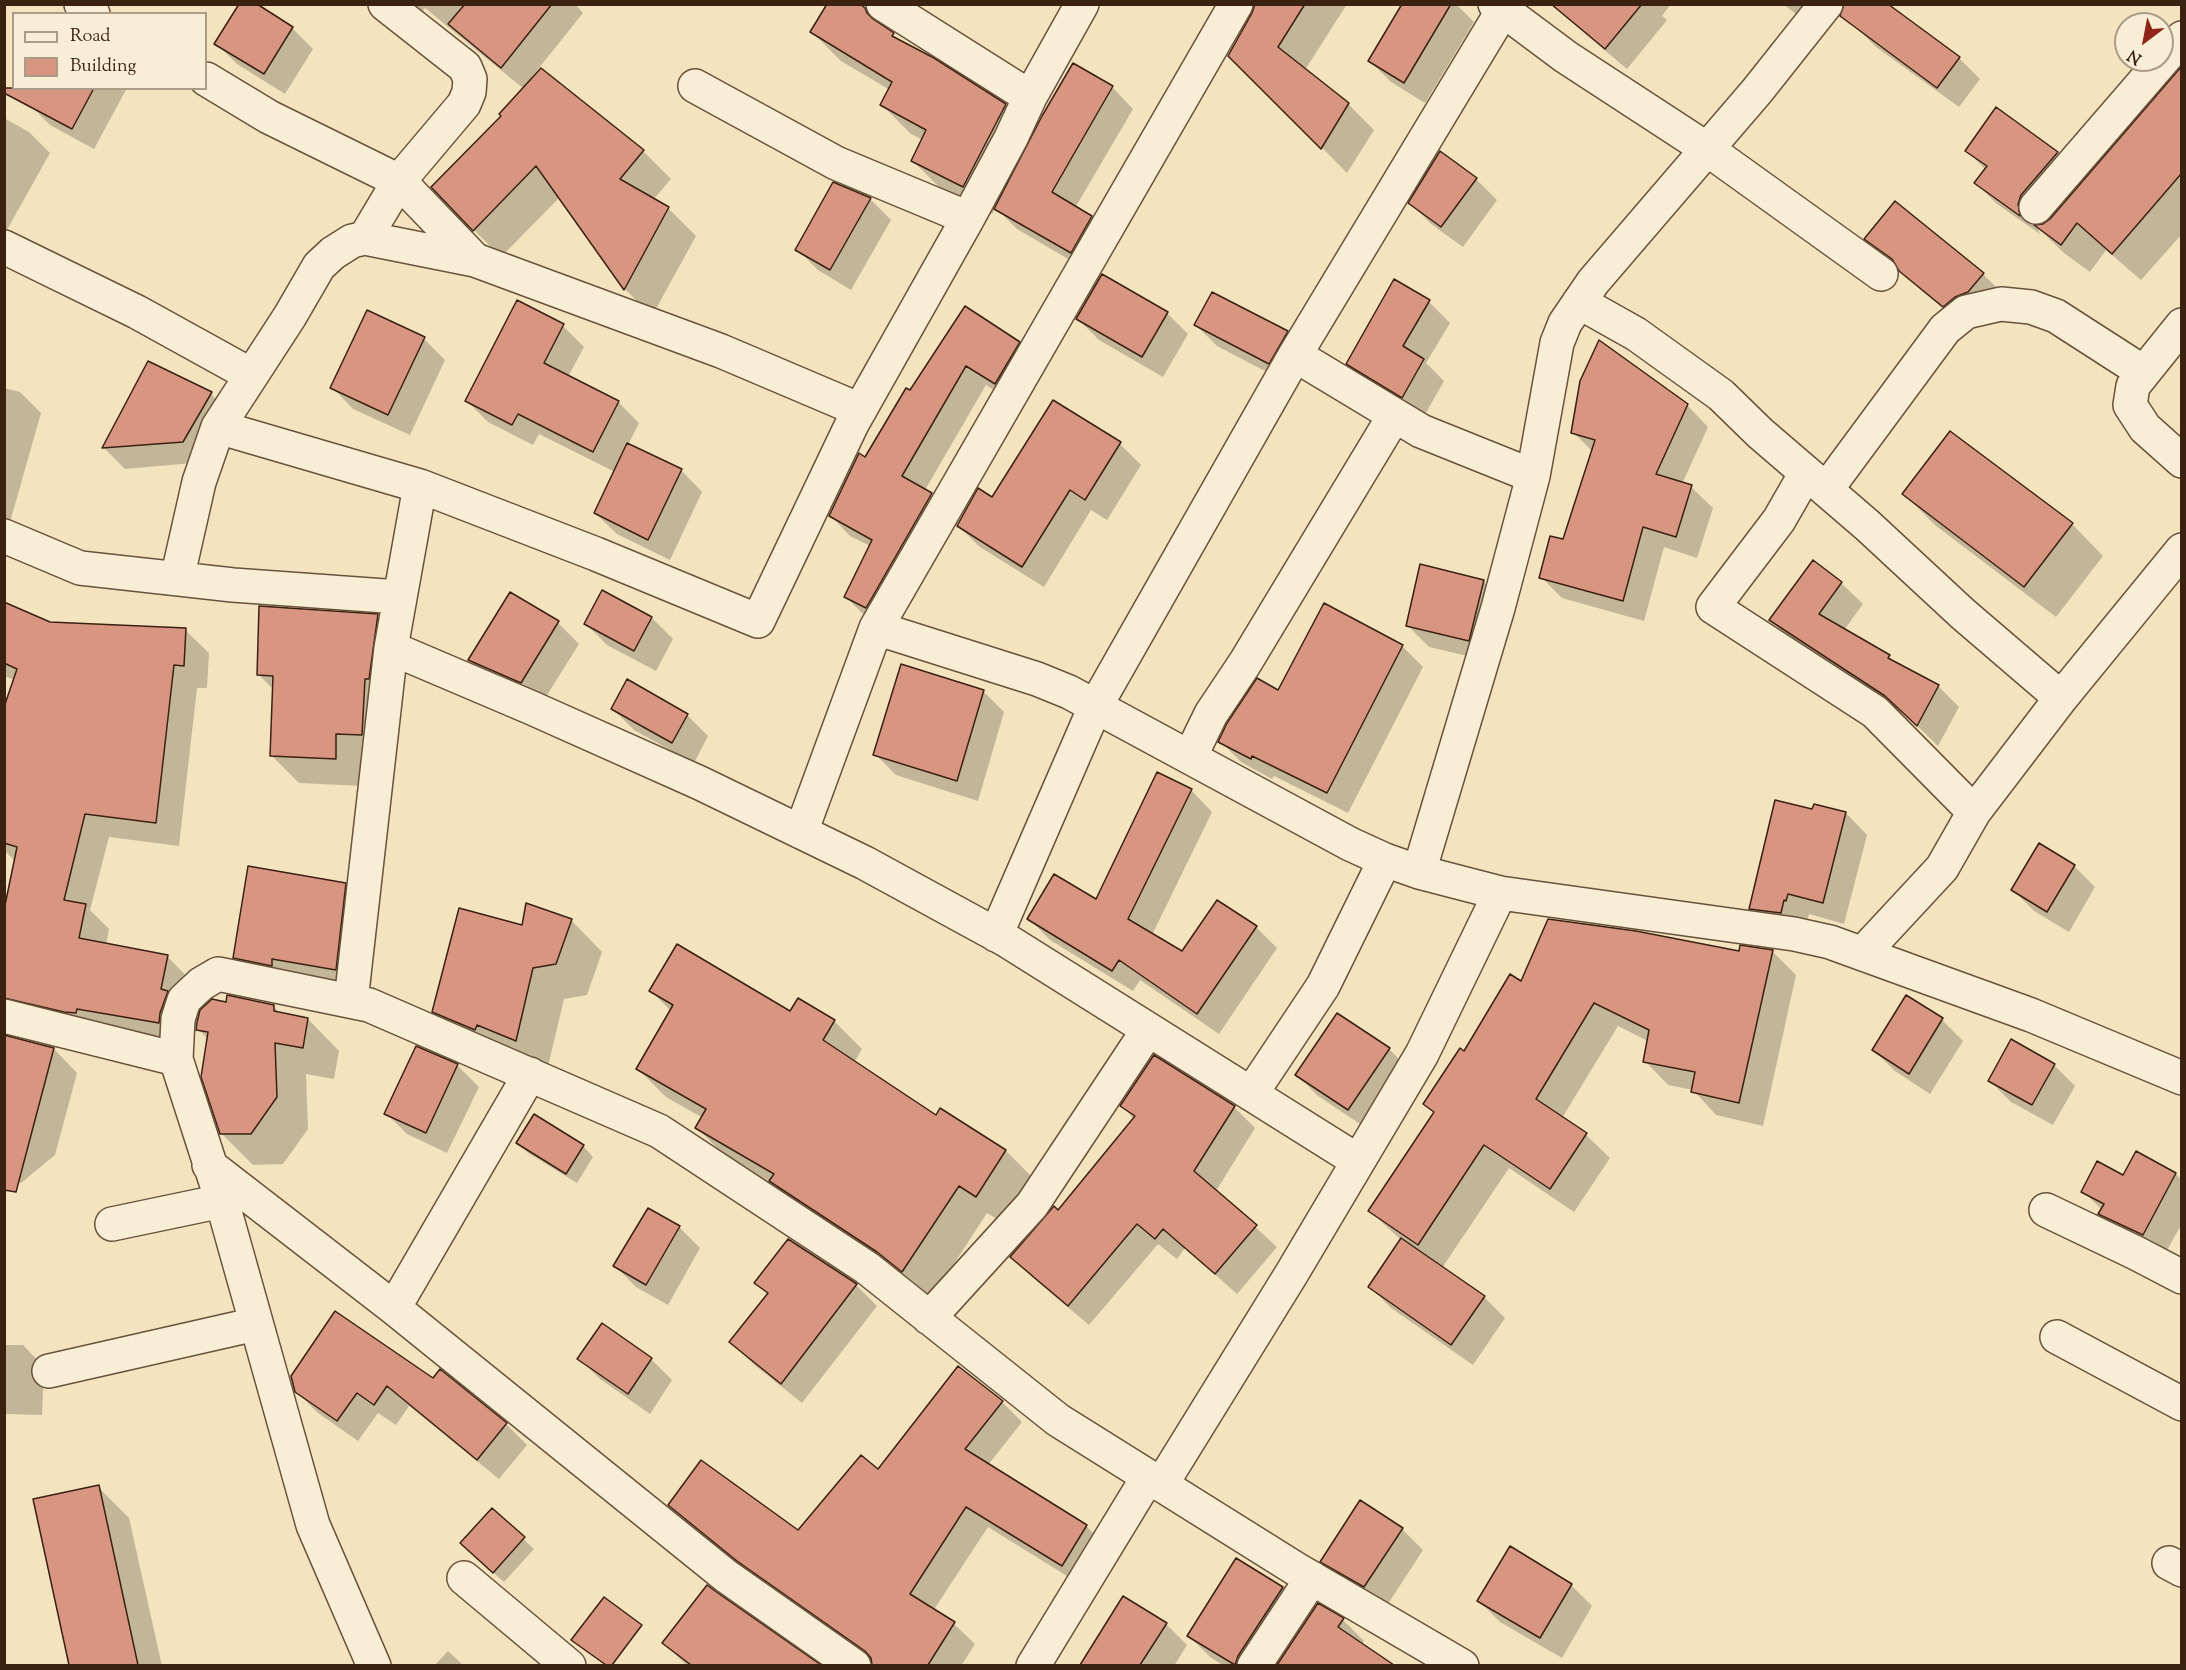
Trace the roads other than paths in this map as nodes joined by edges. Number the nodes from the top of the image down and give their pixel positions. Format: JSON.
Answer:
{"nodes":[{"id":1,"x":385,"y":4,"type":"edge"},
{"id":2,"x":883,"y":4,"type":"edge"},
{"id":3,"x":1083,"y":4,"type":"edge"},
{"id":4,"x":1236,"y":4,"type":"edge"},
{"id":5,"x":1826,"y":4,"type":"edge"},
{"id":6,"x":1499,"y":7,"type":"edge"},
{"id":7,"x":2181,"y":38,"type":"edge"},
{"id":8,"x":207,"y":81,"type":"edge"},
{"id":9,"x":695,"y":86,"type":"dead end"},
{"id":10,"x":1030,"y":97,"type":"junction"},
{"id":11,"x":1707,"y":149,"type":"junction"},
{"id":12,"x":399,"y":181,"type":"junction"},
{"id":13,"x":2036,"y":207,"type":"dead end"},
{"id":14,"x":968,"y":218,"type":"junction"},
{"id":15,"x":365,"y":238,"type":"junction"},
{"id":16,"x":4,"y":247,"type":"edge"},
{"id":17,"x":475,"y":260,"type":"junction"},
{"id":18,"x":1881,"y":274,"type":"dead end"},
{"id":19,"x":1579,"y":302,"type":"junction"},
{"id":20,"x":2181,"y":325,"type":"edge"},
{"id":21,"x":1294,"y":355,"type":"junction"},
{"id":22,"x":2143,"y":372,"type":"junction"},
{"id":23,"x":251,"y":375,"type":"junction"},
{"id":24,"x":860,"y":410,"type":"junction"},
{"id":25,"x":1394,"y":416,"type":"junction"},
{"id":26,"x":218,"y":427,"type":"junction"},
{"id":27,"x":2181,"y":462,"type":"edge"},
{"id":28,"x":1533,"y":476,"type":"junction"},
{"id":29,"x":1816,"y":481,"type":"junction"},
{"id":30,"x":420,"y":486,"type":"junction"},
{"id":31,"x":4,"y":536,"type":"edge"},
{"id":32,"x":2181,"y":550,"type":"edge"},
{"id":33,"x":177,"y":579,"type":"junction"},
{"id":34,"x":399,"y":597,"type":"junction"},
{"id":35,"x":876,"y":628,"type":"junction"},
{"id":36,"x":391,"y":648,"type":"junction"},
{"id":37,"x":2061,"y":698,"type":"junction"},
{"id":38,"x":1095,"y":707,"type":"junction"},
{"id":39,"x":1190,"y":757,"type":"junction"},
{"id":40,"x":1974,"y":812,"type":"junction"},
{"id":41,"x":801,"y":832,"type":"junction"},
{"id":42,"x":1385,"y":860,"type":"junction"},
{"id":43,"x":1419,"y":872,"type":"junction"},
{"id":44,"x":1500,"y":893,"type":"junction"},
{"id":45,"x":996,"y":935,"type":"junction"},
{"id":46,"x":1863,"y":953,"type":"junction"},
{"id":47,"x":351,"y":1001,"type":"junction"},
{"id":48,"x":4,"y":1016,"type":"edge"},
{"id":49,"x":1148,"y":1030,"type":"junction"},
{"id":50,"x":176,"y":1059,"type":"junction"},
{"id":51,"x":530,"y":1074,"type":"junction"},
{"id":52,"x":2181,"y":1078,"type":"edge"},
{"id":53,"x":1251,"y":1095,"type":"junction"},
{"id":54,"x":1358,"y":1161,"type":"junction"},
{"id":55,"x":209,"y":1165,"type":"junction"},
{"id":56,"x":222,"y":1201,"type":"junction"},
{"id":57,"x":2046,"y":1210,"type":"dead end"},
{"id":58,"x":112,"y":1224,"type":"dead end"},
{"id":59,"x":2181,"y":1277,"type":"edge"},
{"id":60,"x":394,"y":1308,"type":"junction"},
{"id":61,"x":929,"y":1318,"type":"junction"},
{"id":62,"x":256,"y":1324,"type":"junction"},
{"id":63,"x":2057,"y":1337,"type":"dead end"},
{"id":64,"x":49,"y":1371,"type":"dead end"},
{"id":65,"x":2181,"y":1404,"type":"edge"},
{"id":66,"x":1155,"y":1481,"type":"junction"},
{"id":67,"x":464,"y":1578,"type":"dead end"},
{"id":68,"x":1312,"y":1578,"type":"junction"},
{"id":69,"x":374,"y":1665,"type":"edge"},
{"id":70,"x":569,"y":1665,"type":"edge"},
{"id":71,"x":854,"y":1665,"type":"edge"},
{"id":72,"x":1033,"y":1665,"type":"edge"},
{"id":73,"x":1254,"y":1665,"type":"edge"},
{"id":74,"x":1462,"y":1665,"type":"edge"}],
"edges":[{"from":1,"to":12,"type":"street"},
{"from":2,"to":10,"type":"street"},
{"from":3,"to":10,"type":"street"},
{"from":4,"to":35,"type":"street"},
{"from":5,"to":11,"type":"street"},
{"from":6,"to":11,"type":"street"},
{"from":6,"to":21,"type":"street"},
{"from":7,"to":13,"type":"street"},
{"from":8,"to":12,"type":"street"},
{"from":9,"to":14,"type":"street"},
{"from":10,"to":14,"type":"street"},
{"from":11,"to":18,"type":"street"},
{"from":11,"to":19,"type":"street"},
{"from":12,"to":15,"type":"street"},
{"from":12,"to":17,"type":"street"},
{"from":14,"to":24,"type":"street"},
{"from":15,"to":17,"type":"street"},
{"from":15,"to":23,"type":"street"},
{"from":16,"to":23,"type":"street"},
{"from":17,"to":24,"type":"street"},
{"from":19,"to":28,"type":"street"},
{"from":19,"to":29,"type":"street"},
{"from":20,"to":22,"type":"street"},
{"from":21,"to":25,"type":"street"},
{"from":21,"to":38,"type":"street"},
{"from":22,"to":27,"type":"street"},
{"from":22,"to":29,"type":"street"},
{"from":23,"to":26,"type":"street"},
{"from":24,"to":30,"type":"street"},
{"from":25,"to":28,"type":"street"},
{"from":25,"to":39,"type":"street"},
{"from":26,"to":30,"type":"street"},
{"from":26,"to":33,"type":"street"},
{"from":28,"to":43,"type":"street"},
{"from":29,"to":37,"type":"street"},
{"from":29,"to":40,"type":"street"},
{"from":30,"to":34,"type":"street"},
{"from":31,"to":33,"type":"street"},
{"from":32,"to":37,"type":"street"},
{"from":33,"to":34,"type":"street"},
{"from":34,"to":36,"type":"street"},
{"from":35,"to":38,"type":"street"},
{"from":35,"to":41,"type":"street"},
{"from":36,"to":41,"type":"street"},
{"from":36,"to":47,"type":"street"},
{"from":37,"to":40,"type":"street"},
{"from":38,"to":39,"type":"street"},
{"from":38,"to":45,"type":"street"},
{"from":39,"to":42,"type":"street"},
{"from":40,"to":46,"type":"street"},
{"from":41,"to":45,"type":"street"},
{"from":42,"to":43,"type":"street"},
{"from":42,"to":53,"type":"street"},
{"from":43,"to":44,"type":"street"},
{"from":44,"to":46,"type":"street"},
{"from":44,"to":54,"type":"street"},
{"from":45,"to":49,"type":"street"},
{"from":46,"to":52,"type":"street"},
{"from":47,"to":50,"type":"street"},
{"from":47,"to":51,"type":"street"},
{"from":48,"to":50,"type":"street"},
{"from":49,"to":53,"type":"street"},
{"from":49,"to":61,"type":"street"},
{"from":50,"to":55,"type":"street"},
{"from":51,"to":60,"type":"street"},
{"from":51,"to":61,"type":"street"},
{"from":53,"to":54,"type":"street"},
{"from":54,"to":66,"type":"street"},
{"from":55,"to":56,"type":"street"},
{"from":55,"to":60,"type":"street"},
{"from":56,"to":58,"type":"street"},
{"from":56,"to":62,"type":"street"},
{"from":57,"to":59,"type":"street"},
{"from":60,"to":71,"type":"street"},
{"from":61,"to":66,"type":"street"},
{"from":62,"to":64,"type":"street"},
{"from":62,"to":69,"type":"street"},
{"from":63,"to":65,"type":"street"},
{"from":66,"to":68,"type":"street"},
{"from":66,"to":72,"type":"street"},
{"from":67,"to":70,"type":"street"},
{"from":68,"to":73,"type":"street"},
{"from":68,"to":74,"type":"street"}]}
